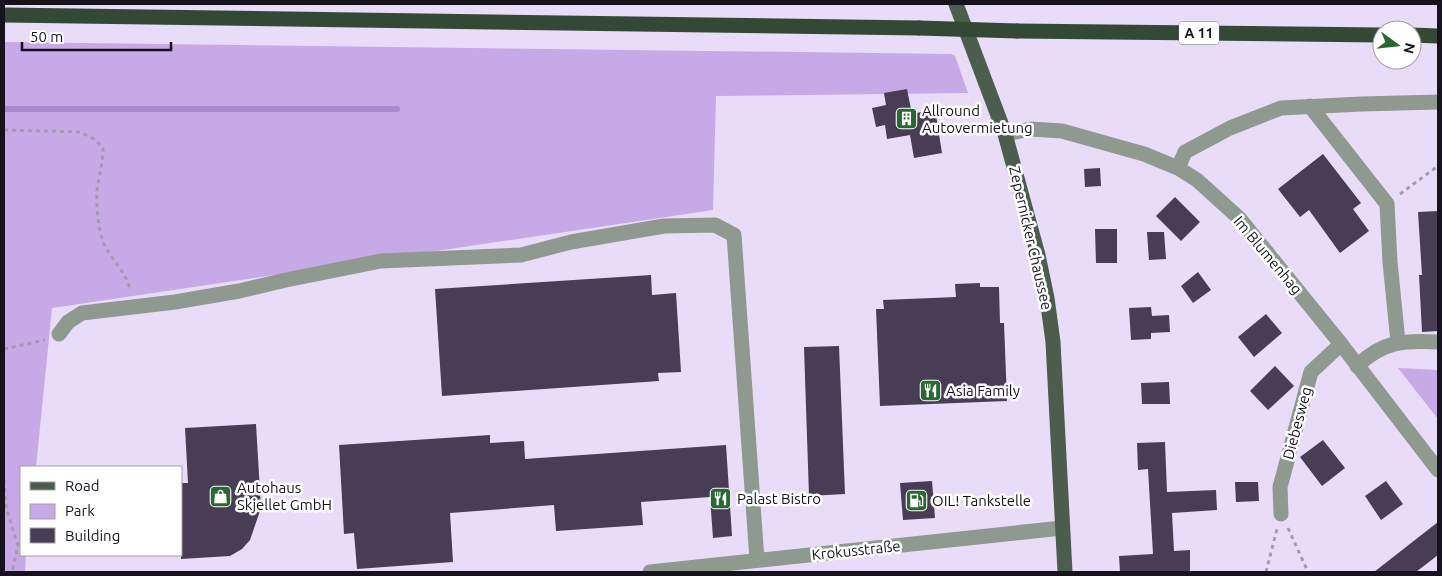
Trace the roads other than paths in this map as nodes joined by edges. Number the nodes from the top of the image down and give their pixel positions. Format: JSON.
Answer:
{"nodes":[{"id":1,"x":956,"y":4,"type":"edge"},
{"id":2,"x":4,"y":15,"type":"edge"},
{"id":3,"x":1372,"y":35,"type":"edge"},
{"id":4,"x":1422,"y":35,"type":"edge"},
{"id":5,"x":1438,"y":36,"type":"edge"},
{"id":6,"x":1438,"y":102,"type":"edge"},
{"id":7,"x":1310,"y":106,"type":"junction"},
{"id":8,"x":1005,"y":134,"type":"junction"},
{"id":9,"x":1178,"y":168,"type":"junction"},
{"id":10,"x":59,"y":334,"type":"road end"},
{"id":11,"x":1398,"y":342,"type":"junction"},
{"id":12,"x":1438,"y":342,"type":"edge"},
{"id":13,"x":1341,"y":344,"type":"junction"},
{"id":14,"x":1358,"y":366,"type":"junction"},
{"id":15,"x":1438,"y":470,"type":"edge"},
{"id":16,"x":1281,"y":514,"type":"road end"},
{"id":17,"x":1062,"y":528,"type":"junction"},
{"id":18,"x":756,"y":560,"type":"junction"},
{"id":19,"x":650,"y":572,"type":"edge"},
{"id":20,"x":1065,"y":572,"type":"edge"}],
"edges":[{"from":1,"to":8,"type":"main road","name":"Zepernicker Chaussee"},
{"from":2,"to":3,"type":"highway","number":"A 11","bridge":true},
{"from":4,"to":5,"type":"highway"},
{"from":6,"to":7,"type":"street"},
{"from":7,"to":9,"type":"street"},
{"from":7,"to":11,"type":"street"},
{"from":8,"to":9,"type":"street","name":"Im Blumenhag"},
{"from":8,"to":17,"type":"main road","name":"Zepernicker Chaussee"},
{"from":9,"to":13,"type":"street","name":"Im Blumenhag"},
{"from":10,"to":18,"type":"street"},
{"from":11,"to":12,"type":"street"},
{"from":11,"to":14,"type":"street"},
{"from":13,"to":14,"type":"street","name":"Im Blumenhag"},
{"from":13,"to":16,"type":"street","name":"Diebesweg"},
{"from":14,"to":15,"type":"street","name":"Im Blumenhag"},
{"from":17,"to":18,"type":"street","name":"Krokusstraße"},
{"from":17,"to":20,"type":"main road","name":"Zepernicker Chaussee"},
{"from":18,"to":19,"type":"street","name":"Krokusstraße"}]}
